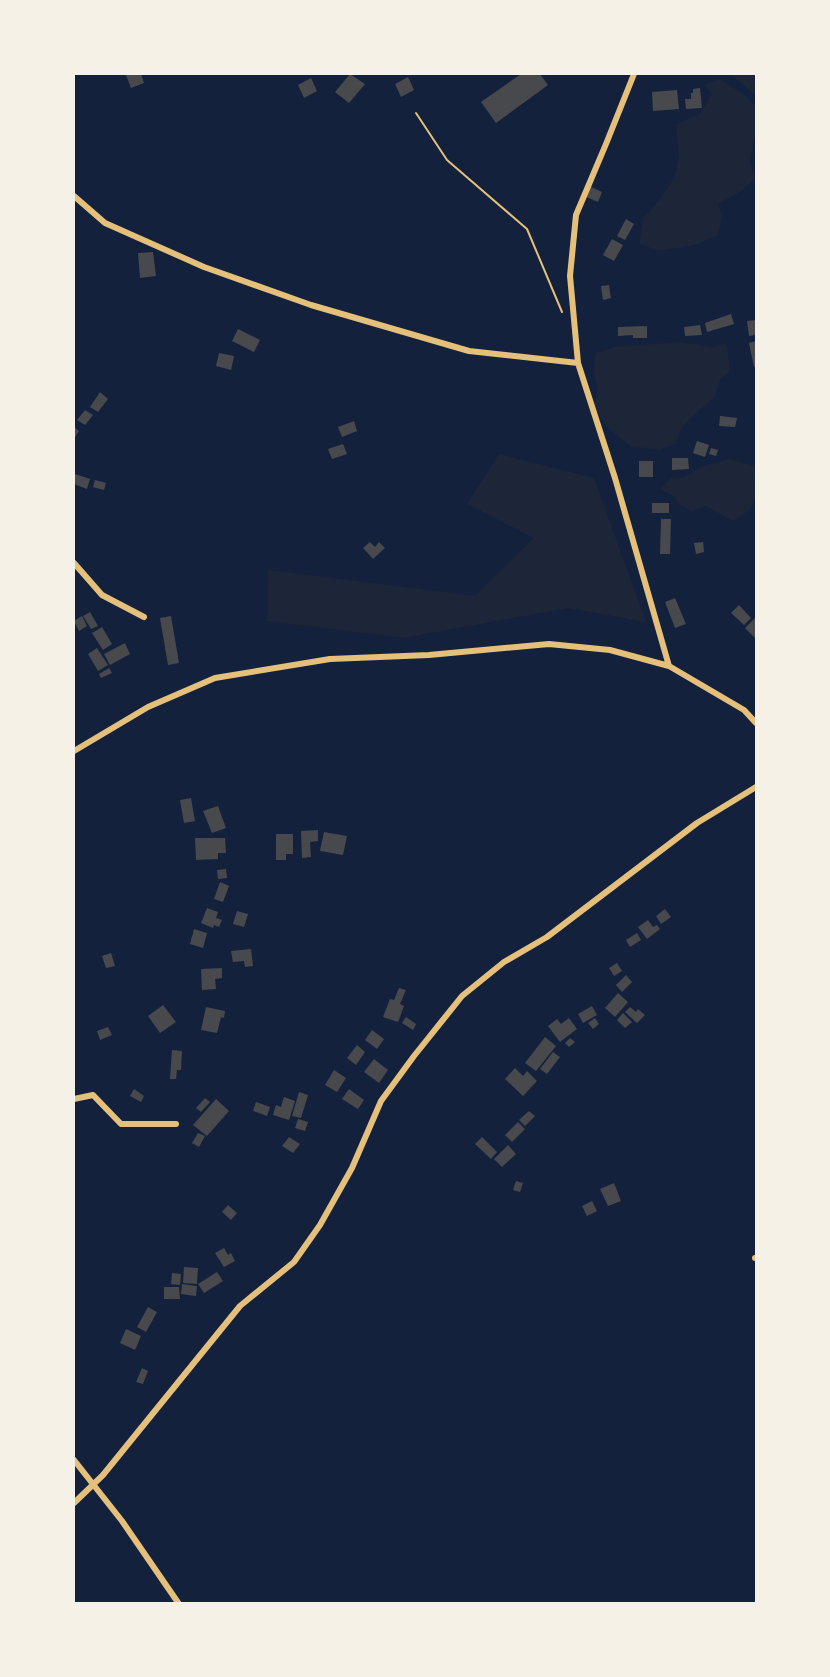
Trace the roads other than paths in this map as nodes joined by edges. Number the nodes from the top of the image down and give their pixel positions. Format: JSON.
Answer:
{"nodes":[{"id":1,"x":634,"y":74,"type":"edge"},
{"id":2,"x":74,"y":196,"type":"edge"},
{"id":3,"x":578,"y":363,"type":"junction"},
{"id":4,"x":74,"y":563,"type":"edge"},
{"id":5,"x":144,"y":616,"type":"dead end"},
{"id":6,"x":669,"y":666,"type":"junction"},
{"id":7,"x":756,"y":723,"type":"edge"},
{"id":8,"x":74,"y":751,"type":"edge"},
{"id":9,"x":756,"y":787,"type":"edge"},
{"id":10,"x":74,"y":1099,"type":"edge"},
{"id":11,"x":176,"y":1124,"type":"dead end"},
{"id":12,"x":74,"y":1460,"type":"edge"},
{"id":13,"x":92,"y":1484,"type":"junction"},
{"id":14,"x":74,"y":1503,"type":"edge"},
{"id":15,"x":179,"y":1604,"type":"edge"}],
"edges":[{"from":1,"to":3,"type":"street"},
{"from":2,"to":3,"type":"street"},
{"from":3,"to":6,"type":"street"},
{"from":4,"to":5,"type":"street"},
{"from":6,"to":7,"type":"street"},
{"from":6,"to":8,"type":"street"},
{"from":9,"to":13,"type":"street"},
{"from":10,"to":11,"type":"street"},
{"from":12,"to":13,"type":"street"},
{"from":13,"to":14,"type":"street"},
{"from":13,"to":15,"type":"street"}]}
